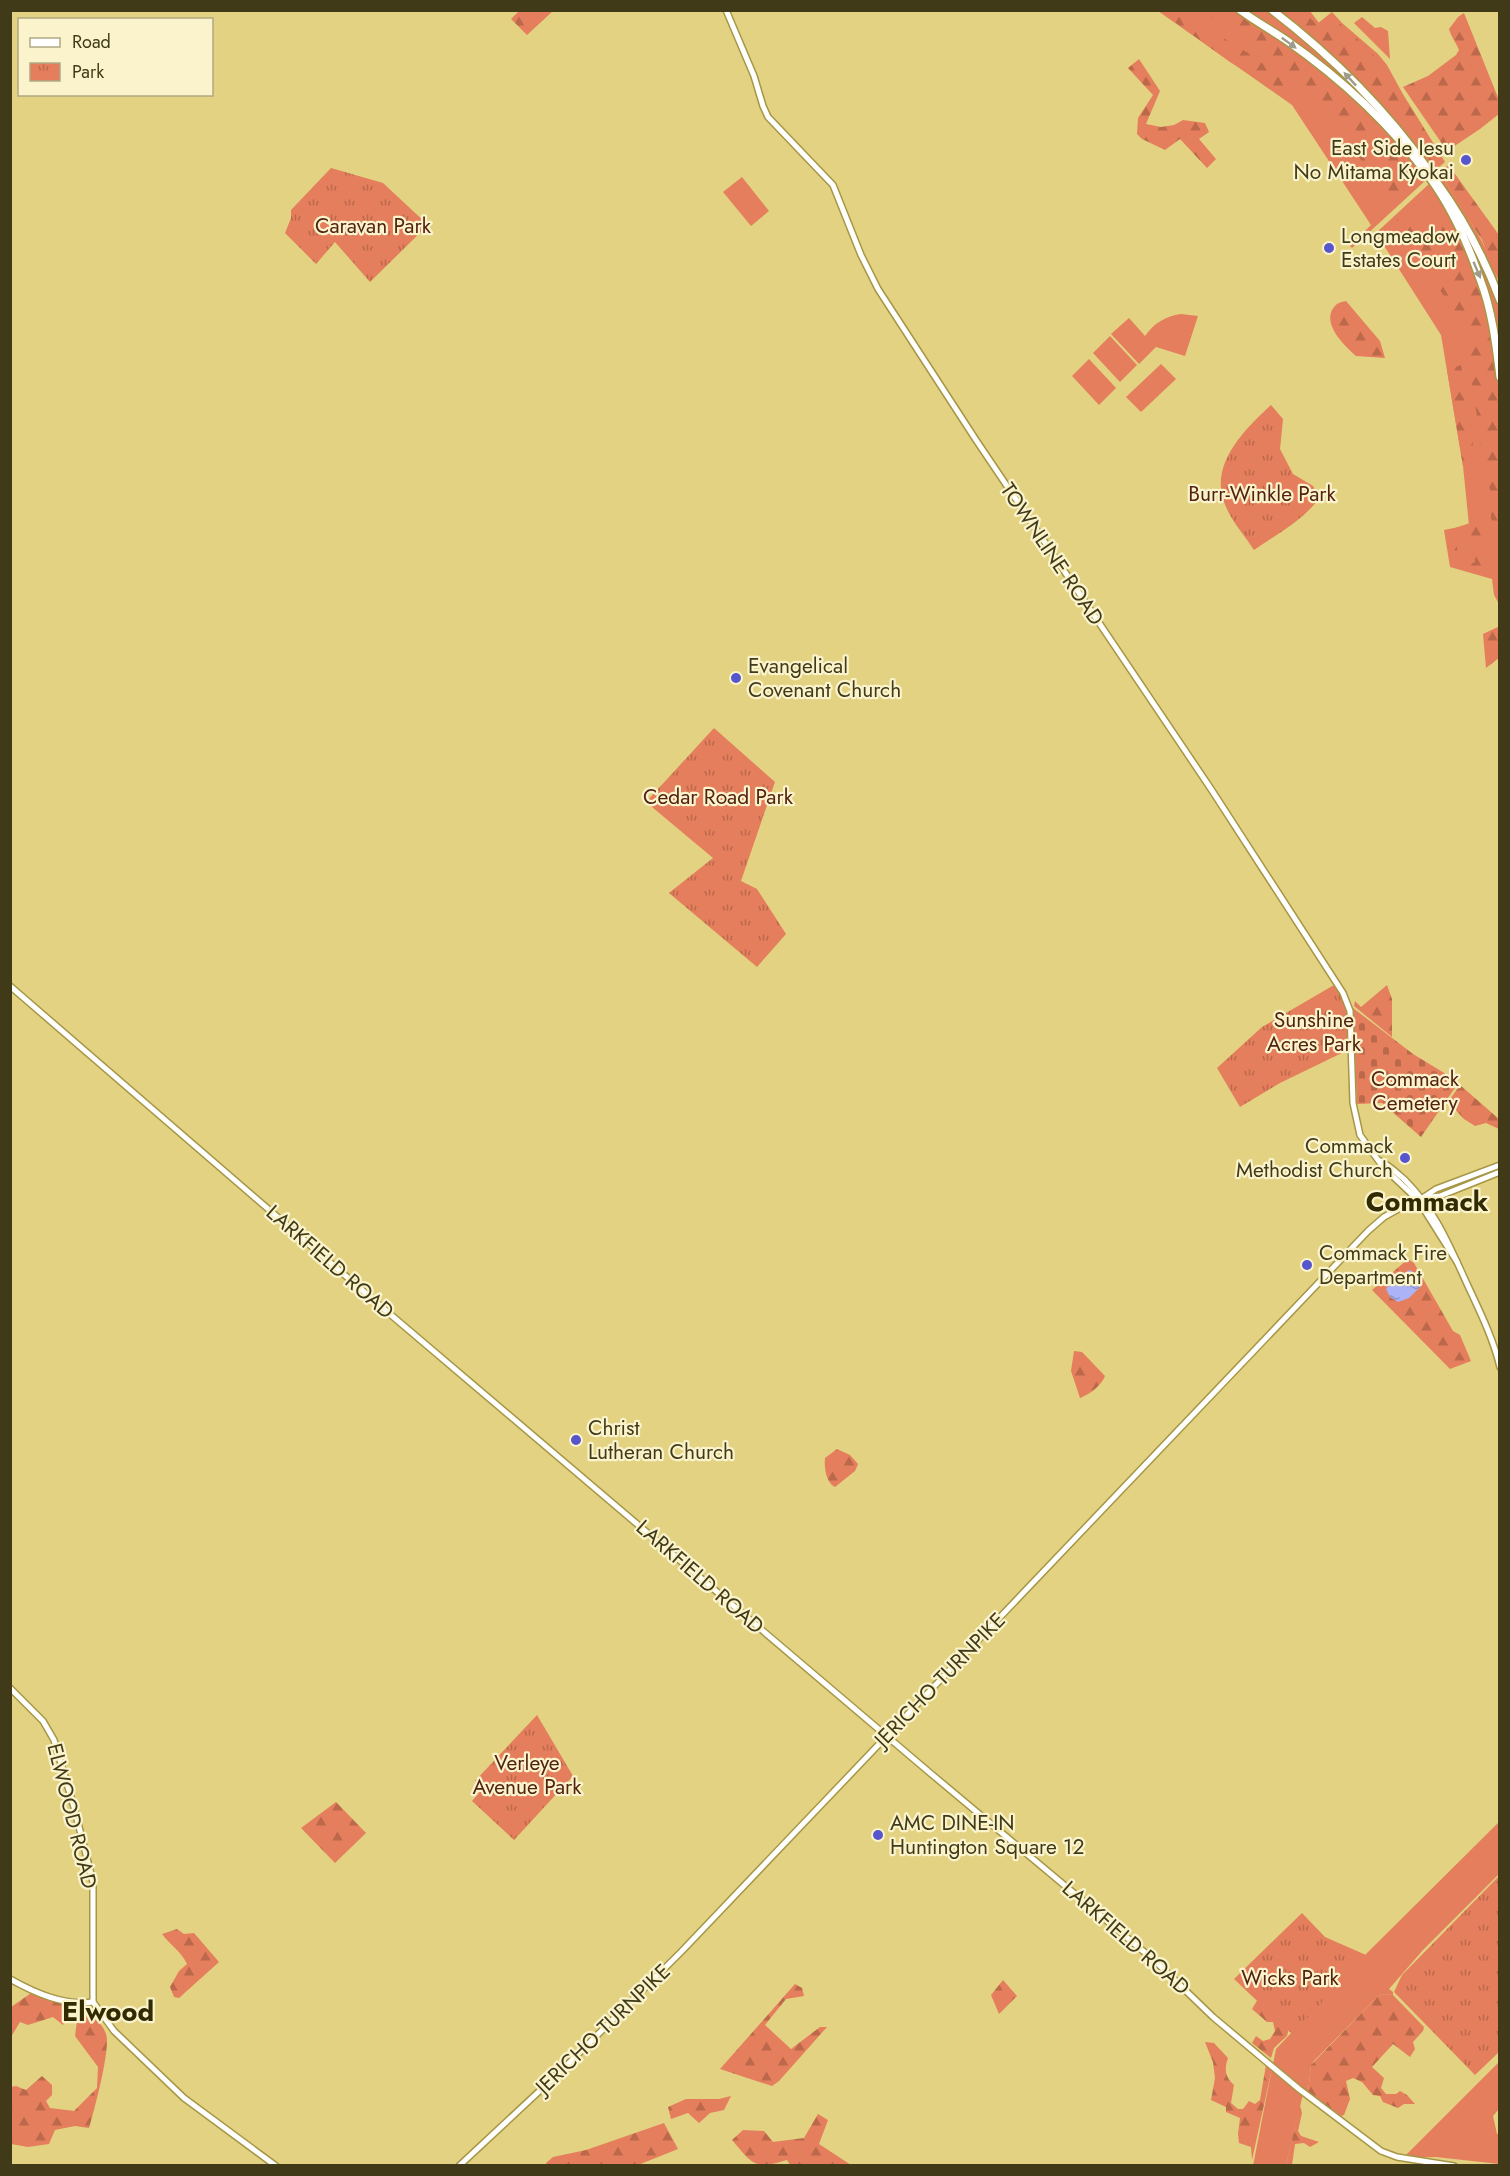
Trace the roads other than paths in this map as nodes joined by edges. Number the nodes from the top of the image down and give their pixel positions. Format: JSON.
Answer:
{"nodes":[{"id":1,"x":726,"y":10,"type":"edge"},
{"id":2,"x":1240,"y":10,"type":"edge"},
{"id":3,"x":1272,"y":10,"type":"edge"},
{"id":4,"x":1500,"y":300,"type":"edge"},
{"id":5,"x":1500,"y":377,"type":"edge"},
{"id":6,"x":10,"y":986,"type":"edge"},
{"id":7,"x":1499,"y":1168,"type":"edge"},
{"id":8,"x":1479,"y":1178,"type":"junction"},
{"id":9,"x":1420,"y":1199,"type":"junction"},
{"id":10,"x":1500,"y":1366,"type":"edge"},
{"id":11,"x":10,"y":1688,"type":"edge"},
{"id":12,"x":887,"y":1736,"type":"junction"},
{"id":13,"x":10,"y":1979,"type":"edge"},
{"id":14,"x":93,"y":2002,"type":"junction"},
{"id":15,"x":276,"y":2166,"type":"edge"},
{"id":16,"x":459,"y":2166,"type":"edge"},
{"id":17,"x":1454,"y":2166,"type":"edge"}],
"edges":[{"from":1,"to":9,"type":"main road","name":"TOWNLINE ROAD"},
{"from":2,"to":5,"type":"highway","one_way":true},
{"from":4,"to":3,"type":"highway","one_way":true},
{"from":6,"to":12,"type":"main road","name":"LARKFIELD ROAD"},
{"from":7,"to":8,"type":"main road"},
{"from":7,"to":8,"type":"main road"},
{"from":8,"to":9,"type":"main road","name":"JERICHO TURNPIKE"},
{"from":9,"to":10,"type":"main road","name":"TOWNLINE ROAD"},
{"from":9,"to":12,"type":"main road","name":"JERICHO TURNPIKE"},
{"from":11,"to":14,"type":"main road","name":"ELWOOD ROAD"},
{"from":12,"to":16,"type":"main road","name":"JERICHO TURNPIKE"},
{"from":12,"to":17,"type":"main road","name":"LARKFIELD ROAD"},
{"from":13,"to":14,"type":"main road"},
{"from":14,"to":15,"type":"main road"}]}
